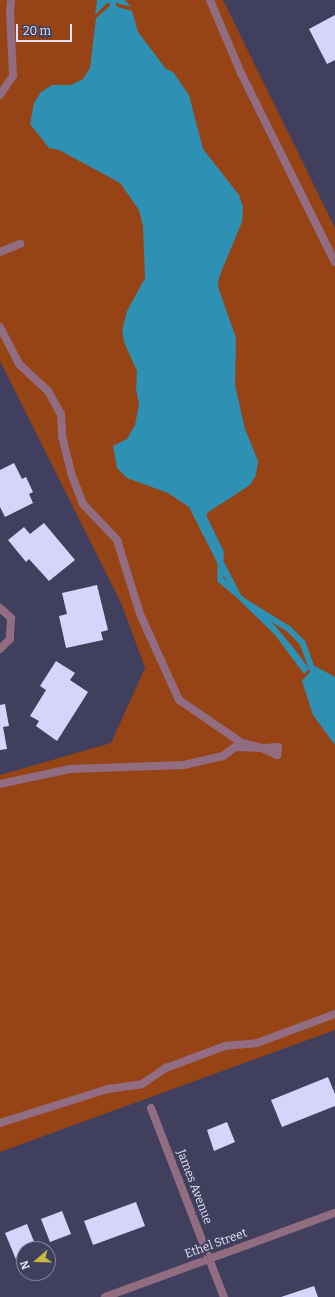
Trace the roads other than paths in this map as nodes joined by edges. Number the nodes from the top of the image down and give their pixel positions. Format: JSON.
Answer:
{"nodes":[{"id":1,"x":11,"y":0,"type":"edge"},
{"id":2,"x":210,"y":0,"type":"edge"},
{"id":3,"x":0,"y":95,"type":"edge"},
{"id":4,"x":20,"y":244,"type":"dead end"},
{"id":5,"x":0,"y":252,"type":"edge"},
{"id":6,"x":335,"y":262,"type":"edge"},
{"id":7,"x":0,"y":327,"type":"edge"},
{"id":8,"x":0,"y":608,"type":"edge"},
{"id":9,"x":0,"y":649,"type":"edge"},
{"id":10,"x":0,"y":784,"type":"edge"},
{"id":11,"x":335,"y":1014,"type":"edge"},
{"id":12,"x":151,"y":1108,"type":"dead end"},
{"id":13,"x":0,"y":1123,"type":"edge"},
{"id":14,"x":335,"y":1213,"type":"edge"},
{"id":15,"x":209,"y":1260,"type":"junction"},
{"id":16,"x":105,"y":1297,"type":"edge"},
{"id":17,"x":224,"y":1297,"type":"edge"}],
"edges":[{"from":1,"to":3,"type":"street"},
{"from":2,"to":6,"type":"street"},
{"from":4,"to":5,"type":"street"},
{"from":7,"to":10,"type":"street"},
{"from":8,"to":9,"type":"street"},
{"from":11,"to":13,"type":"street"},
{"from":12,"to":15,"type":"street","name":"James Avenue"},
{"from":14,"to":15,"type":"street","name":"Ethel Street"},
{"from":15,"to":16,"type":"street","name":"Ethel Street"},
{"from":15,"to":17,"type":"street","name":"James Avenue"}]}
